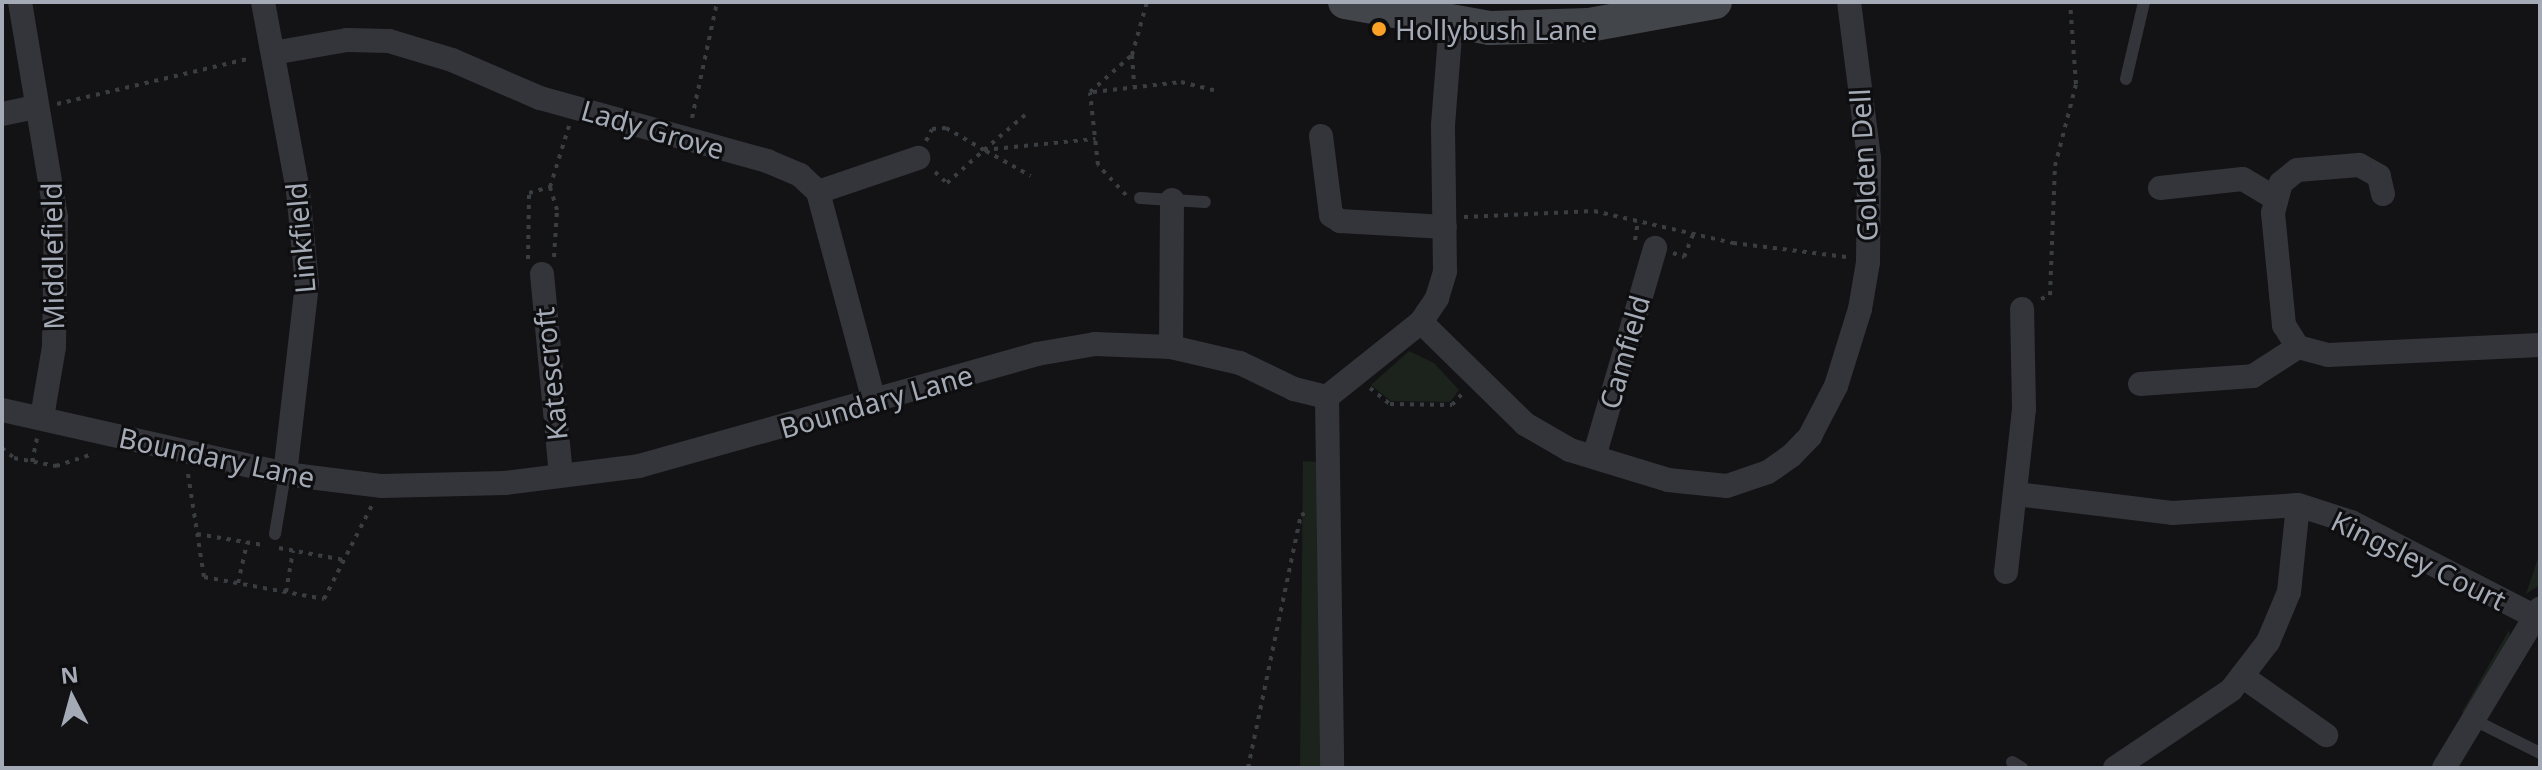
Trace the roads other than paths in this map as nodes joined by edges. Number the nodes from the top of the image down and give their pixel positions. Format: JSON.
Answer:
{"nodes":[{"id":1,"x":20,"y":2,"type":"edge"},
{"id":2,"x":263,"y":2,"type":"edge"},
{"id":3,"x":1345,"y":2,"type":"edge"},
{"id":4,"x":1715,"y":2,"type":"edge"},
{"id":5,"x":1849,"y":2,"type":"edge"},
{"id":6,"x":2144,"y":2,"type":"edge"},
{"id":7,"x":1451,"y":24,"type":"junction"},
{"id":8,"x":273,"y":53,"type":"junction"},
{"id":9,"x":2126,"y":79,"type":"dead end"},
{"id":10,"x":35,"y":107,"type":"junction"},
{"id":11,"x":2,"y":114,"type":"edge"},
{"id":12,"x":1321,"y":136,"type":"dead end"},
{"id":13,"x":918,"y":158,"type":"road end"},
{"id":14,"x":2160,"y":188,"type":"dead end"},
{"id":15,"x":818,"y":192,"type":"junction"},
{"id":16,"x":2383,"y":194,"type":"dead end"},
{"id":17,"x":1140,"y":198,"type":"road end"},
{"id":18,"x":2275,"y":198,"type":"junction"},
{"id":19,"x":1172,"y":200,"type":"junction"},
{"id":20,"x":1205,"y":202,"type":"dead end"},
{"id":21,"x":1445,"y":227,"type":"junction"},
{"id":22,"x":1655,"y":248,"type":"dead end"},
{"id":23,"x":542,"y":274,"type":"road end"},
{"id":24,"x":2022,"y":309,"type":"road end"},
{"id":25,"x":1421,"y":322,"type":"junction"},
{"id":26,"x":2540,"y":345,"type":"edge"},
{"id":27,"x":1171,"y":347,"type":"junction"},
{"id":28,"x":2298,"y":347,"type":"junction"},
{"id":29,"x":2140,"y":384,"type":"dead end"},
{"id":30,"x":1327,"y":397,"type":"junction"},
{"id":31,"x":874,"y":401,"type":"junction"},
{"id":32,"x":2,"y":410,"type":"edge"},
{"id":33,"x":42,"y":417,"type":"junction"},
{"id":34,"x":1594,"y":457,"type":"junction"},
{"id":35,"x":285,"y":474,"type":"junction"},
{"id":36,"x":561,"y":475,"type":"junction"},
{"id":37,"x":2016,"y":494,"type":"junction"},
{"id":38,"x":2298,"y":505,"type":"junction"},
{"id":39,"x":275,"y":534,"type":"dead end"},
{"id":40,"x":2006,"y":572,"type":"dead end"},
{"id":41,"x":2538,"y":613,"type":"edge"},
{"id":42,"x":2242,"y":676,"type":"junction"},
{"id":43,"x":2476,"y":721,"type":"junction"},
{"id":44,"x":2326,"y":735,"type":"dead end"},
{"id":45,"x":2540,"y":753,"type":"edge"},
{"id":46,"x":1332,"y":768,"type":"edge"},
{"id":47,"x":2115,"y":768,"type":"edge"},
{"id":48,"x":2444,"y":768,"type":"edge"}],
"edges":[{"from":1,"to":10,"type":"street","name":"Middlefield"},
{"from":2,"to":8,"type":"street","name":"Linkfield"},
{"from":3,"to":7,"type":"street"},
{"from":4,"to":7,"type":"street"},
{"from":5,"to":34,"type":"street","name":"Golden Dell"},
{"from":6,"to":9,"type":"lane"},
{"from":7,"to":21,"type":"street"},
{"from":8,"to":15,"type":"street","name":"Lady Grove"},
{"from":8,"to":35,"type":"street","name":"Linkfield"},
{"from":10,"to":11,"type":"street"},
{"from":10,"to":33,"type":"street","name":"Middlefield"},
{"from":12,"to":21,"type":"street"},
{"from":13,"to":15,"type":"street"},
{"from":14,"to":18,"type":"street"},
{"from":15,"to":31,"type":"street"},
{"from":16,"to":18,"type":"street"},
{"from":17,"to":19,"type":"lane"},
{"from":18,"to":28,"type":"street"},
{"from":19,"to":20,"type":"lane"},
{"from":19,"to":27,"type":"street"},
{"from":21,"to":25,"type":"street"},
{"from":22,"to":34,"type":"street","name":"Camfield"},
{"from":23,"to":36,"type":"street","name":"Katescroft"},
{"from":24,"to":37,"type":"street"},
{"from":25,"to":30,"type":"street"},
{"from":25,"to":34,"type":"street","name":"Golden Dell"},
{"from":26,"to":28,"type":"street"},
{"from":27,"to":30,"type":"street","name":"Boundary Lane"},
{"from":27,"to":31,"type":"street","name":"Boundary Lane"},
{"from":28,"to":29,"type":"street"},
{"from":30,"to":46,"type":"street"},
{"from":31,"to":36,"type":"street","name":"Boundary Lane"},
{"from":32,"to":33,"type":"street","name":"Boundary Lane"},
{"from":33,"to":35,"type":"street","name":"Boundary Lane"},
{"from":35,"to":36,"type":"street","name":"Boundary Lane"},
{"from":35,"to":39,"type":"lane"},
{"from":37,"to":38,"type":"street","name":"Kingsley Court"},
{"from":37,"to":40,"type":"street"},
{"from":38,"to":41,"type":"street","name":"Kingsley Court"},
{"from":38,"to":42,"type":"street"},
{"from":41,"to":43,"type":"street"},
{"from":42,"to":44,"type":"street"},
{"from":42,"to":47,"type":"street"},
{"from":43,"to":45,"type":"lane"},
{"from":43,"to":48,"type":"street"}]}
